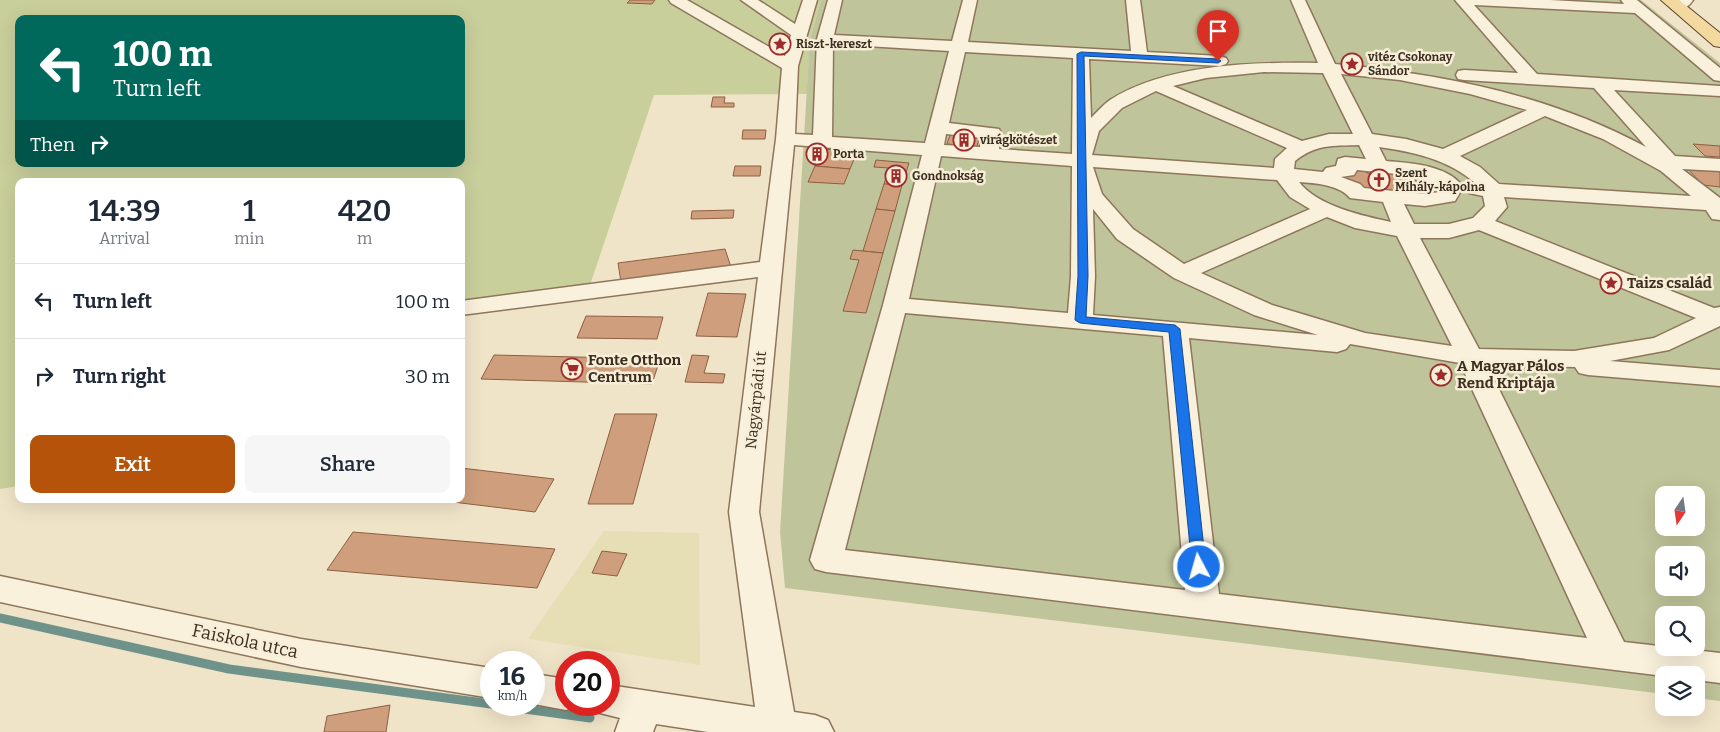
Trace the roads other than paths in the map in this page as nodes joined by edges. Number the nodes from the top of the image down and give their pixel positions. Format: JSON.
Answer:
{"nodes":[{"id":1,"x":676,"y":0,"type":"edge"},
{"id":2,"x":748,"y":0,"type":"edge"},
{"id":3,"x":810,"y":0,"type":"edge"},
{"id":4,"x":836,"y":0,"type":"edge"},
{"id":5,"x":970,"y":0,"type":"edge"},
{"id":6,"x":1133,"y":0,"type":"edge"},
{"id":7,"x":1298,"y":0,"type":"edge"},
{"id":8,"x":1462,"y":0,"type":"edge"},
{"id":9,"x":1467,"y":0,"type":"edge"},
{"id":10,"x":1677,"y":2,"type":"edge"},
{"id":11,"x":1633,"y":4,"type":"edge"},
{"id":12,"x":800,"y":34,"type":"junction"},
{"id":13,"x":825,"y":39,"type":"junction"},
{"id":14,"x":1718,"y":40,"type":"edge"},
{"id":15,"x":958,"y":47,"type":"junction"},
{"id":16,"x":1081,"y":54,"type":"junction"},
{"id":17,"x":1140,"y":57,"type":"junction"},
{"id":18,"x":790,"y":66,"type":"junction"},
{"id":19,"x":1329,"y":68,"type":"junction"},
{"id":20,"x":1720,"y":76,"type":"edge"},
{"id":21,"x":1532,"y":79,"type":"junction"},
{"id":22,"x":1599,"y":84,"type":"junction"},
{"id":23,"x":1156,"y":85,"type":"junction"},
{"id":24,"x":1720,"y":90,"type":"edge"},
{"id":25,"x":1544,"y":109,"type":"junction"},
{"id":26,"x":938,"y":128,"type":"junction"},
{"id":27,"x":785,"y":139,"type":"junction"},
{"id":28,"x":1366,"y":139,"type":"junction"},
{"id":29,"x":822,"y":142,"type":"junction"},
{"id":30,"x":1300,"y":147,"type":"junction"},
{"id":31,"x":933,"y":150,"type":"junction"},
{"id":32,"x":989,"y":154,"type":"junction"},
{"id":33,"x":1444,"y":156,"type":"junction"},
{"id":34,"x":1081,"y":160,"type":"junction"},
{"id":35,"x":1669,"y":162,"type":"junction"},
{"id":36,"x":1720,"y":165,"type":"edge"},
{"id":37,"x":1379,"y":166,"type":"junction"},
{"id":38,"x":1283,"y":174,"type":"junction"},
{"id":39,"x":1328,"y":178,"type":"junction"},
{"id":40,"x":1432,"y":186,"type":"dead end"},
{"id":41,"x":1453,"y":188,"type":"junction"},
{"id":42,"x":1492,"y":190,"type":"junction"},
{"id":43,"x":1391,"y":198,"type":"junction"},
{"id":44,"x":1718,"y":208,"type":"edge"},
{"id":45,"x":1326,"y":210,"type":"junction"},
{"id":46,"x":1480,"y":223,"type":"junction"},
{"id":47,"x":1406,"y":231,"type":"junction"},
{"id":48,"x":770,"y":268,"type":"junction"},
{"id":49,"x":1182,"y":273,"type":"junction"},
{"id":50,"x":895,"y":305,"type":"junction"},
{"id":51,"x":465,"y":307,"type":"edge"},
{"id":52,"x":1719,"y":316,"type":"edge"},
{"id":53,"x":1080,"y":320,"type":"junction"},
{"id":54,"x":1175,"y":329,"type":"junction"},
{"id":55,"x":1470,"y":357,"type":"junction"},
{"id":56,"x":1720,"y":378,"type":"edge"},
{"id":57,"x":0,"y":589,"type":"edge"},
{"id":58,"x":1203,"y":606,"type":"junction"},
{"id":59,"x":1613,"y":655,"type":"junction"},
{"id":60,"x":1720,"y":668,"type":"edge"},
{"id":61,"x":480,"y":681,"type":"edge"},
{"id":62,"x":620,"y":708,"type":"edge"},
{"id":63,"x":639,"y":719,"type":"edge"},
{"id":64,"x":778,"y":730,"type":"edge"},
{"id":65,"x":814,"y":732,"type":"edge"}],
"edges":[{"from":1,"to":18,"type":"street"},
{"from":2,"to":12,"type":"street"},
{"from":3,"to":12,"type":"street","name":"Nagyárpádi út"},
{"from":4,"to":13,"type":"street"},
{"from":5,"to":15,"type":"street"},
{"from":6,"to":17,"type":"street"},
{"from":7,"to":19,"type":"street"},
{"from":8,"to":21,"type":"street"},
{"from":9,"to":11,"type":"street"},
{"from":10,"to":14,"type":"main road"},
{"from":11,"to":20,"type":"street"},
{"from":12,"to":18,"type":"street","name":"Nagyárpádi út"},
{"from":13,"to":15,"type":"street"},
{"from":13,"to":29,"type":"street"},
{"from":15,"to":16,"type":"street"},
{"from":15,"to":26,"type":"street"},
{"from":16,"to":17,"type":"street"},
{"from":16,"to":34,"type":"street"},
{"from":17,"to":19,"type":"street"},
{"from":18,"to":27,"type":"street","name":"Nagyárpádi út"},
{"from":19,"to":21,"type":"street"},
{"from":19,"to":23,"type":"street"},
{"from":19,"to":25,"type":"street"},
{"from":19,"to":28,"type":"street"},
{"from":21,"to":22,"type":"street"},
{"from":22,"to":24,"type":"street"},
{"from":22,"to":35,"type":"street"},
{"from":23,"to":30,"type":"street"},
{"from":23,"to":34,"type":"street"},
{"from":25,"to":33,"type":"street"},
{"from":25,"to":44,"type":"street"},
{"from":26,"to":31,"type":"street"},
{"from":26,"to":32,"type":"street"},
{"from":27,"to":29,"type":"street"},
{"from":27,"to":48,"type":"street","name":"Nagyárpádi út"},
{"from":28,"to":30,"type":"street"},
{"from":28,"to":33,"type":"street"},
{"from":28,"to":37,"type":"street"},
{"from":29,"to":31,"type":"street"},
{"from":30,"to":38,"type":"street"},
{"from":31,"to":32,"type":"street"},
{"from":31,"to":50,"type":"street"},
{"from":32,"to":34,"type":"street"},
{"from":33,"to":42,"type":"street"},
{"from":34,"to":38,"type":"street"},
{"from":34,"to":49,"type":"street"},
{"from":34,"to":53,"type":"street"},
{"from":35,"to":36,"type":"street"},
{"from":35,"to":44,"type":"street"},
{"from":37,"to":39,"type":"street"},
{"from":37,"to":41,"type":"street"},
{"from":38,"to":39,"type":"street"},
{"from":38,"to":45,"type":"street"},
{"from":39,"to":43,"type":"street"},
{"from":40,"to":41,"type":"street"},
{"from":41,"to":42,"type":"street"},
{"from":41,"to":43,"type":"street"},
{"from":42,"to":44,"type":"street"},
{"from":42,"to":46,"type":"street"},
{"from":43,"to":47,"type":"street"},
{"from":45,"to":47,"type":"street"},
{"from":45,"to":49,"type":"street"},
{"from":46,"to":47,"type":"street"},
{"from":46,"to":52,"type":"street"},
{"from":47,"to":55,"type":"street"},
{"from":48,"to":51,"type":"street"},
{"from":48,"to":64,"type":"street","name":"Nagyárpádi út"},
{"from":49,"to":55,"type":"street"},
{"from":50,"to":53,"type":"street"},
{"from":50,"to":58,"type":"street"},
{"from":52,"to":55,"type":"street"},
{"from":53,"to":54,"type":"street"},
{"from":54,"to":55,"type":"street"},
{"from":54,"to":58,"type":"street"},
{"from":55,"to":56,"type":"street"},
{"from":55,"to":59,"type":"street"},
{"from":57,"to":61,"type":"street","name":"Faiskola utca"},
{"from":58,"to":59,"type":"street"},
{"from":59,"to":60,"type":"street"},
{"from":62,"to":63,"type":"street"},
{"from":63,"to":64,"type":"street"},
{"from":64,"to":65,"type":"street"}]}
